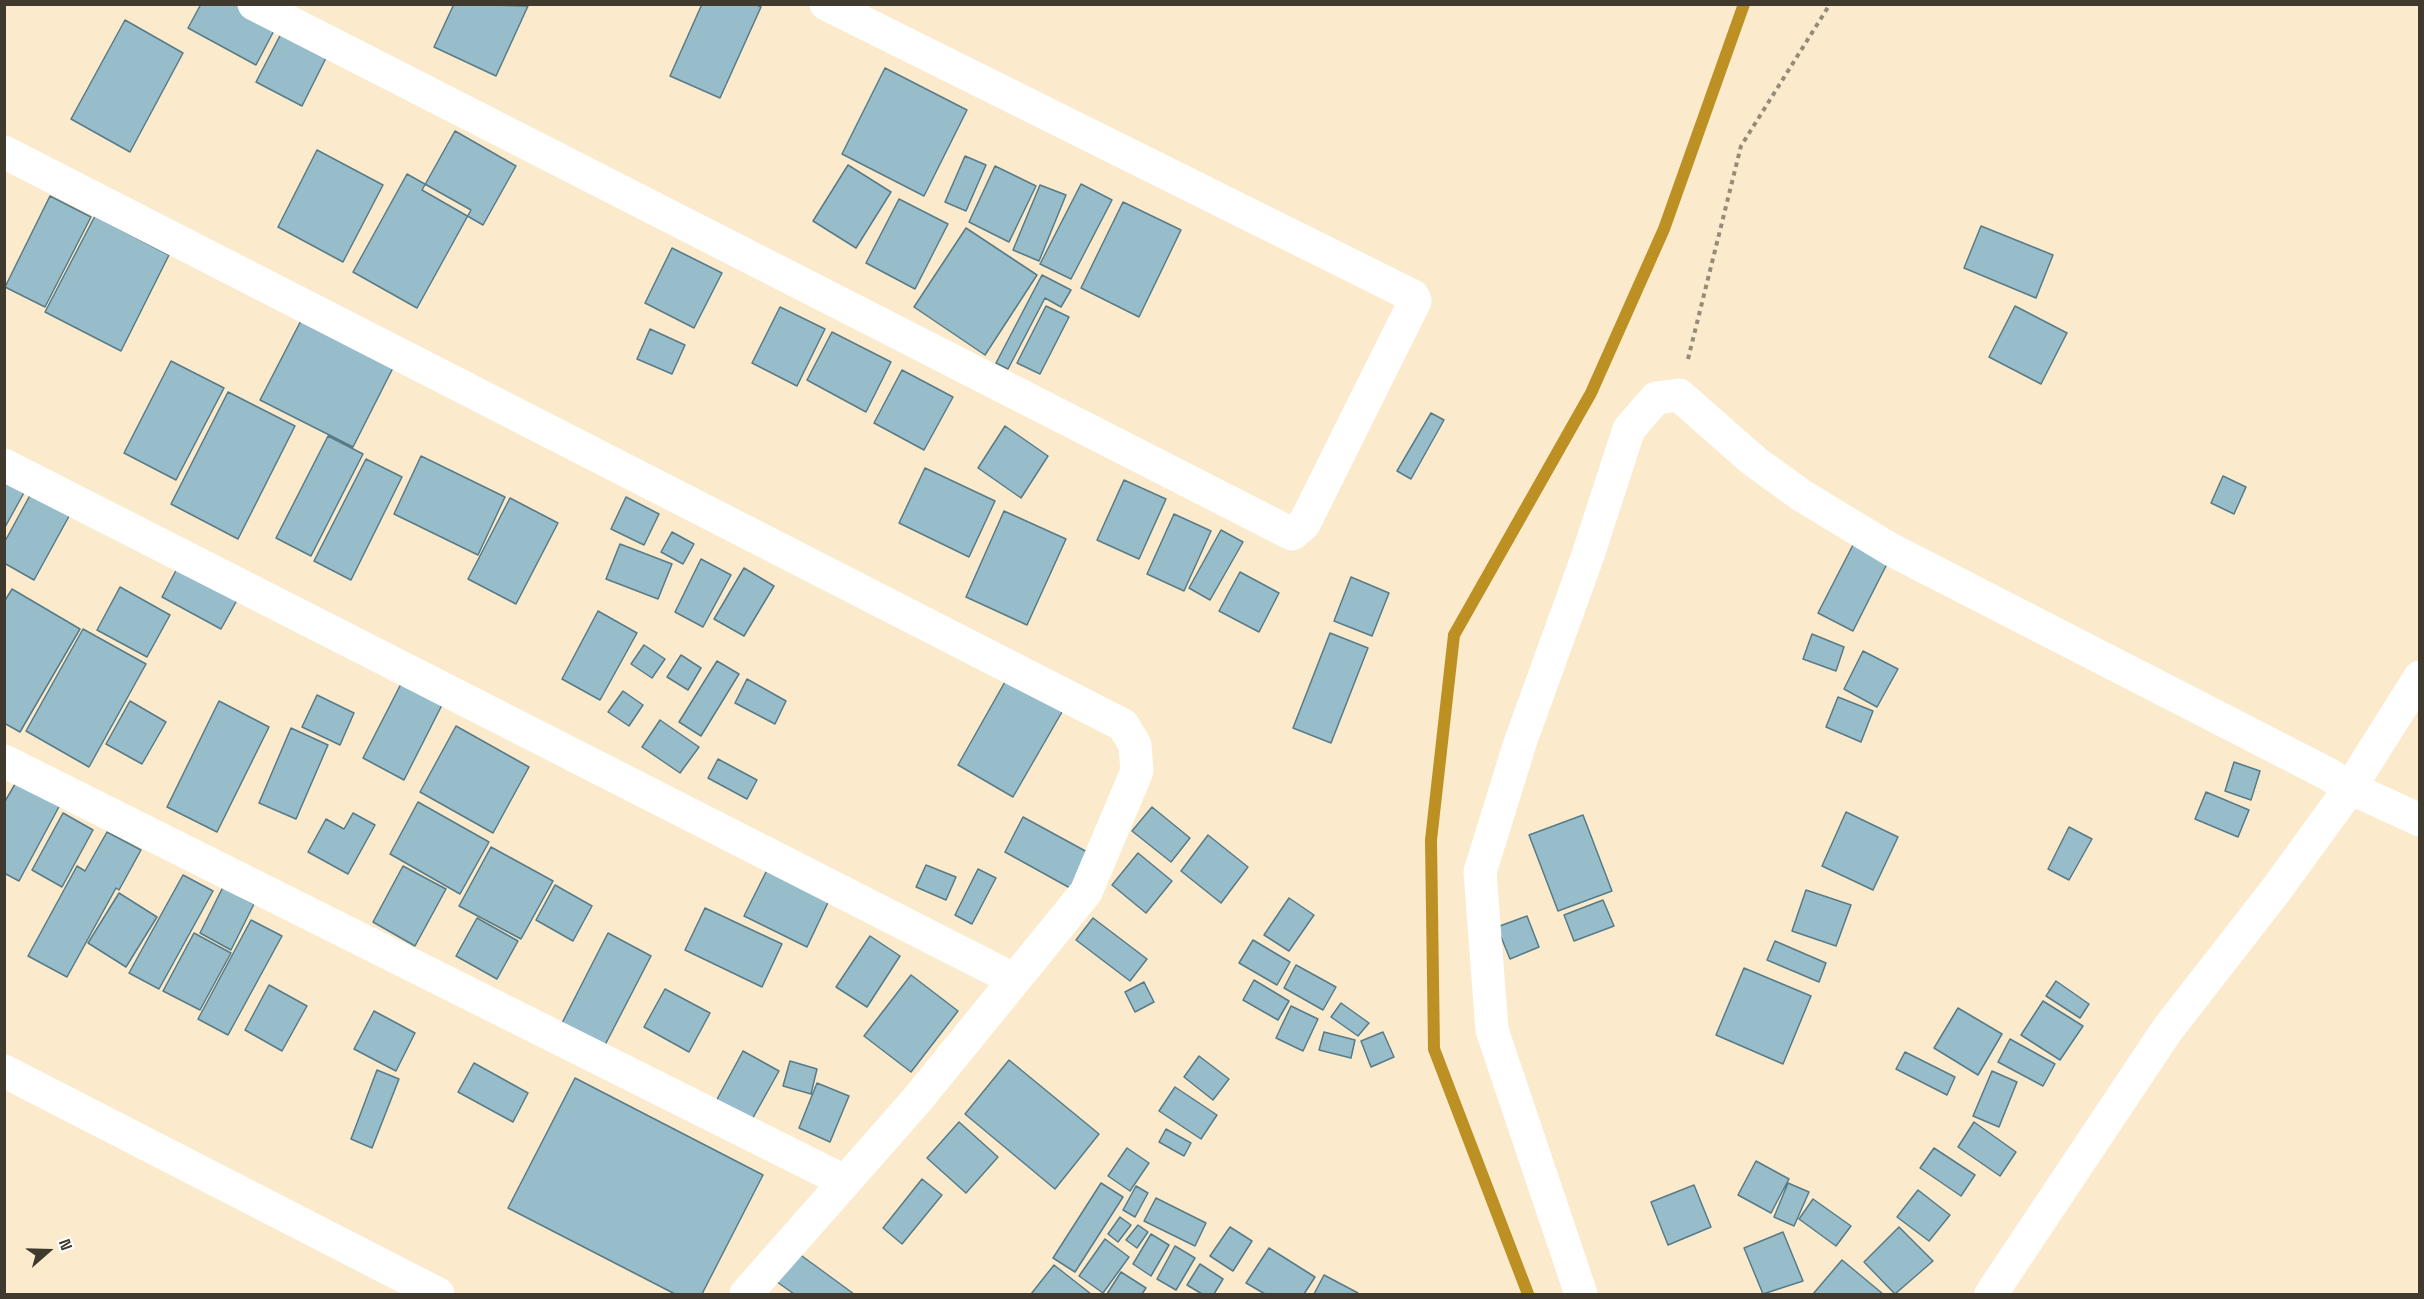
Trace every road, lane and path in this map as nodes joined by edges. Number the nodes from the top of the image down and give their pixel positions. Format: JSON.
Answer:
{"nodes":[{"id":1,"x":255,"y":4,"type":"edge"},
{"id":2,"x":826,"y":4,"type":"edge"},
{"id":3,"x":1830,"y":4,"type":"edge"},
{"id":4,"x":5,"y":153,"type":"edge"},
{"id":5,"x":1679,"y":395,"type":"junction"},
{"id":6,"x":4,"y":465,"type":"edge"},
{"id":7,"x":2420,"y":677,"type":"edge"},
{"id":8,"x":4,"y":761,"type":"edge"},
{"id":9,"x":2350,"y":788,"type":"junction"},
{"id":10,"x":2420,"y":820,"type":"edge"},
{"id":11,"x":1013,"y":979,"type":"junction"},
{"id":12,"x":4,"y":1071,"type":"edge"},
{"id":13,"x":844,"y":1181,"type":"junction"},
{"id":14,"x":438,"y":1294,"type":"edge"},
{"id":15,"x":746,"y":1294,"type":"edge"},
{"id":16,"x":1581,"y":1294,"type":"edge"},
{"id":17,"x":1991,"y":1294,"type":"edge"}],
"edges":[{"from":1,"to":2,"type":"street"},
{"from":3,"to":5,"type":"path"},
{"from":4,"to":11,"type":"street"},
{"from":5,"to":9,"type":"street"},
{"from":5,"to":16,"type":"street"},
{"from":6,"to":11,"type":"street"},
{"from":7,"to":9,"type":"street"},
{"from":8,"to":13,"type":"street"},
{"from":9,"to":10,"type":"street"},
{"from":9,"to":17,"type":"street"},
{"from":11,"to":13,"type":"street"},
{"from":12,"to":14,"type":"street"},
{"from":13,"to":15,"type":"street"}]}
